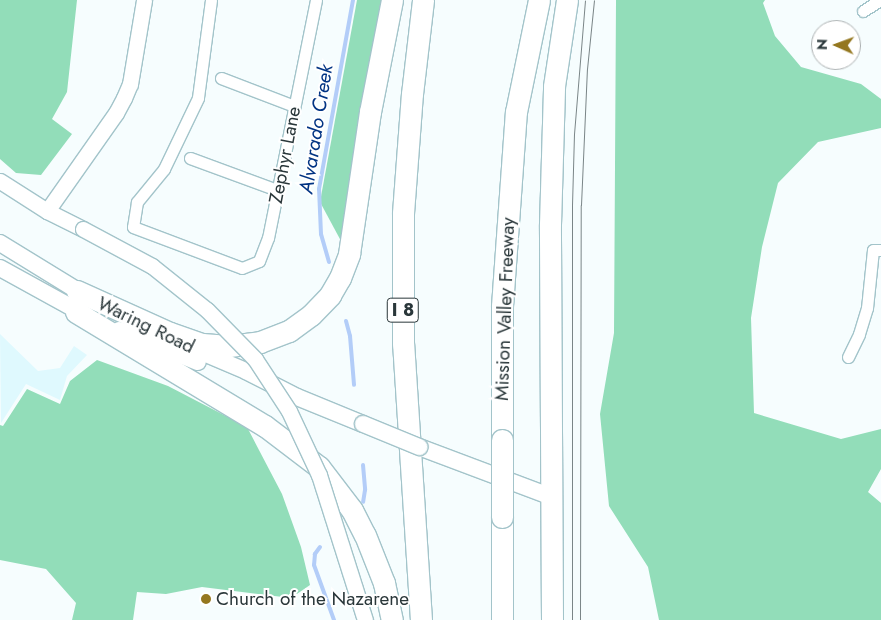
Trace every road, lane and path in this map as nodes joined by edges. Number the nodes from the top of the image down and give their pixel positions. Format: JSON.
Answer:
{"nodes":[{"id":1,"x":144,"y":0,"type":"edge"},
{"id":2,"x":211,"y":0,"type":"edge"},
{"id":3,"x":316,"y":0,"type":"edge"},
{"id":4,"x":392,"y":0,"type":"edge"},
{"id":5,"x":423,"y":0,"type":"edge"},
{"id":6,"x":539,"y":0,"type":"edge"},
{"id":7,"x":567,"y":0,"type":"edge"},
{"id":8,"x":880,"y":0,"type":"edge"},
{"id":9,"x":863,"y":11,"type":"dead end"},
{"id":10,"x":221,"y":78,"type":"dead end"},
{"id":11,"x":294,"y":106,"type":"junction"},
{"id":12,"x":190,"y":158,"type":"dead end"},
{"id":13,"x":0,"y":181,"type":"edge"},
{"id":14,"x":277,"y":190,"type":"junction"},
{"id":15,"x":47,"y":211,"type":"junction"},
{"id":16,"x":0,"y":244,"type":"edge"},
{"id":17,"x":881,"y":250,"type":"edge"},
{"id":18,"x":0,"y":268,"type":"edge"},
{"id":19,"x":76,"y":301,"type":"junction"},
{"id":20,"x":848,"y":357,"type":"dead end"},
{"id":21,"x":552,"y":497,"type":"junction"},
{"id":22,"x":364,"y":620,"type":"edge"},
{"id":23,"x":392,"y":620,"type":"edge"},
{"id":24,"x":421,"y":620,"type":"edge"},
{"id":25,"x":502,"y":620,"type":"edge"},
{"id":26,"x":552,"y":620,"type":"edge"}],
"edges":[{"from":1,"to":15,"type":"street"},
{"from":2,"to":14,"type":"street","name":"Zephyr Lane"},
{"from":3,"to":11,"type":"street","name":"Zephyr Lane"},
{"from":4,"to":19,"type":"highway"},
{"from":5,"to":24,"type":"highway","number":"I 8"},
{"from":6,"to":25,"type":"highway","name":"Mission Valley Freeway","bridge":true},
{"from":7,"to":21,"type":"highway"},
{"from":8,"to":9,"type":"street"},
{"from":10,"to":11,"type":"street"},
{"from":11,"to":14,"type":"street","name":"Zephyr Lane"},
{"from":12,"to":14,"type":"street"},
{"from":13,"to":15,"type":"street"},
{"from":15,"to":22,"type":"street","bridge":true},
{"from":16,"to":19,"type":"main road","name":"Waring Road"},
{"from":17,"to":20,"type":"street"},
{"from":18,"to":19,"type":"main road","name":"Waring Road"},
{"from":19,"to":21,"type":"main road","name":"Waring Road","bridge":true},
{"from":19,"to":23,"type":"highway"},
{"from":21,"to":26,"type":"highway"}]}
